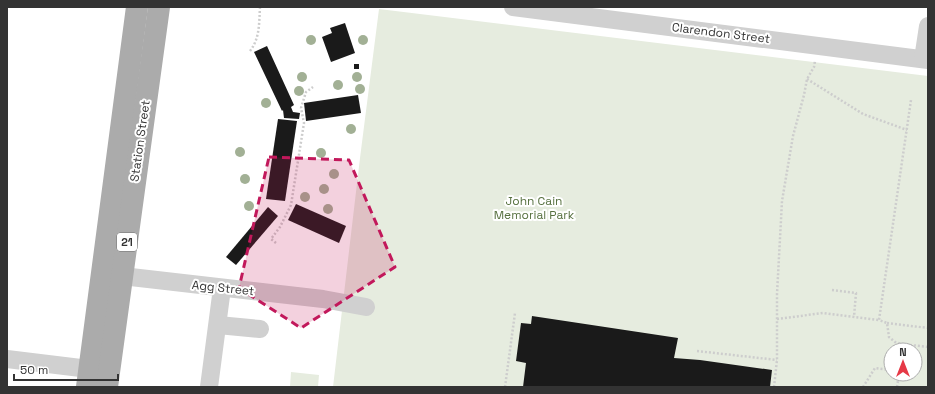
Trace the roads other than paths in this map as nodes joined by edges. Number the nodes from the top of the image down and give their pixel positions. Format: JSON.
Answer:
{"nodes":[{"id":1,"x":137,"y":7,"type":"edge"},
{"id":2,"x":159,"y":7,"type":"edge"},
{"id":3,"x":513,"y":7,"type":"edge"},
{"id":4,"x":928,"y":26,"type":"edge"},
{"id":5,"x":925,"y":59,"type":"edge"},
{"id":6,"x":102,"y":271,"type":"junction"},
{"id":7,"x":122,"y":276,"type":"junction"},
{"id":8,"x":222,"y":288,"type":"junction"},
{"id":9,"x":366,"y":307,"type":"dead end"},
{"id":10,"x":218,"y":324,"type":"junction"},
{"id":11,"x":260,"y":329,"type":"dead end"},
{"id":12,"x":7,"y":359,"type":"edge"},
{"id":13,"x":88,"y":378,"type":"edge"},
{"id":14,"x":108,"y":387,"type":"edge"},
{"id":15,"x":209,"y":387,"type":"edge"}],
"edges":[{"from":1,"to":6,"type":"main road","name":"Station Street","number":"21"},
{"from":2,"to":7,"type":"main road","name":"Station Street","number":"21"},
{"from":3,"to":5,"type":"street","name":"Clarendon Street"},
{"from":4,"to":5,"type":"street"},
{"from":6,"to":7,"type":"main road"},
{"from":6,"to":13,"type":"main road","name":"Station Street","number":"21"},
{"from":7,"to":8,"type":"street","name":"Agg Street"},
{"from":7,"to":14,"type":"main road","name":"Station Street","number":"21"},
{"from":8,"to":9,"type":"street","name":"Agg Street"},
{"from":8,"to":10,"type":"street"},
{"from":10,"to":11,"type":"street"},
{"from":10,"to":15,"type":"street"},
{"from":12,"to":13,"type":"street"}]}
